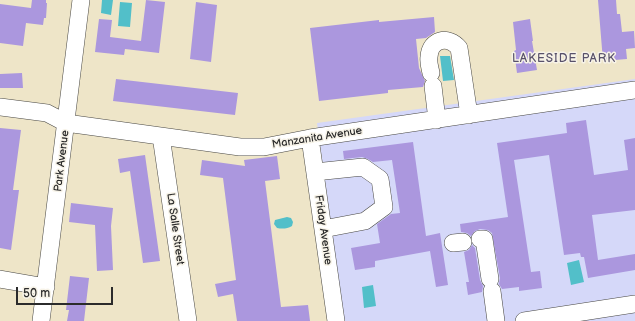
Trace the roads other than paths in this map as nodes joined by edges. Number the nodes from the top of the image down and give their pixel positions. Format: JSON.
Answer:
{"nodes":[{"id":1,"x":80,"y":0,"type":"edge"},
{"id":2,"x":635,"y":90,"type":"edge"},
{"id":3,"x":0,"y":107,"type":"edge"},
{"id":4,"x":469,"y":115,"type":"junction"},
{"id":5,"x":437,"y":120,"type":"junction"},
{"id":6,"x":66,"y":123,"type":"junction"},
{"id":7,"x":162,"y":136,"type":"junction"},
{"id":8,"x":310,"y":138,"type":"junction"},
{"id":9,"x":315,"y":172,"type":"junction"},
{"id":10,"x":323,"y":229,"type":"junction"},
{"id":11,"x":480,"y":240,"type":"dead end"},
{"id":12,"x":0,"y":279,"type":"edge"},
{"id":13,"x":46,"y":287,"type":"junction"},
{"id":14,"x":635,"y":304,"type":"edge"},
{"id":15,"x":41,"y":321,"type":"edge"},
{"id":16,"x":188,"y":321,"type":"edge"},
{"id":17,"x":336,"y":321,"type":"edge"},
{"id":18,"x":496,"y":321,"type":"edge"},
{"id":19,"x":524,"y":321,"type":"edge"}],
"edges":[{"from":1,"to":6,"type":"street","name":"Park Avenue"},
{"from":2,"to":4,"type":"street","name":"Manzanita Avenue"},
{"from":3,"to":6,"type":"street","name":"Manzanita Avenue"},
{"from":4,"to":5,"type":"street","name":"Manzanita Avenue"},
{"from":4,"to":5,"type":"street"},
{"from":5,"to":8,"type":"street","name":"Manzanita Avenue"},
{"from":6,"to":7,"type":"street","name":"Manzanita Avenue"},
{"from":6,"to":13,"type":"street","name":"Park Avenue"},
{"from":7,"to":8,"type":"street","name":"Manzanita Avenue"},
{"from":7,"to":16,"type":"street","name":"La Salle Street"},
{"from":8,"to":9,"type":"street","name":"Friday Avenue"},
{"from":9,"to":10,"type":"street","name":"Friday Avenue"},
{"from":9,"to":10,"type":"street"},
{"from":10,"to":17,"type":"street","name":"Friday Avenue"},
{"from":11,"to":18,"type":"street"},
{"from":12,"to":13,"type":"street"},
{"from":13,"to":15,"type":"street","name":"Park Avenue"},
{"from":14,"to":19,"type":"street"}]}
